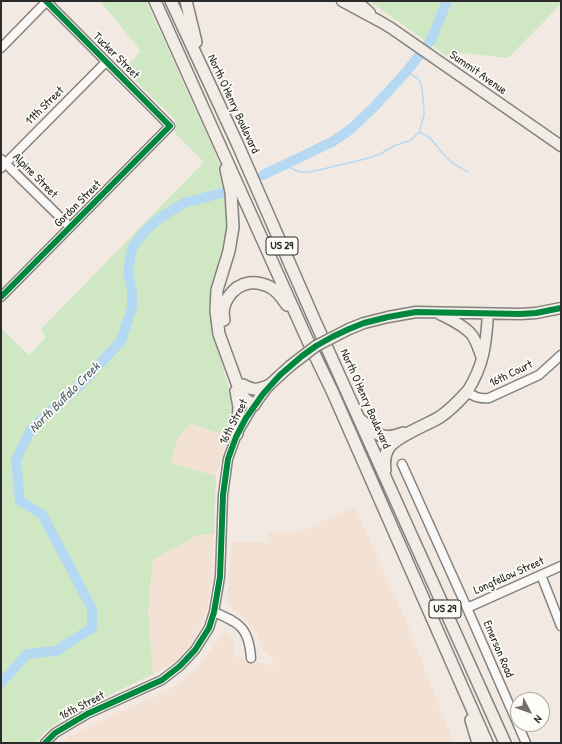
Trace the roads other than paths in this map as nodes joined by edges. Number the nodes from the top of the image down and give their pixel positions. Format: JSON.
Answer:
{"nodes":[{"id":1,"x":46,"y":1,"type":"edge"},
{"id":2,"x":155,"y":1,"type":"edge"},
{"id":3,"x":171,"y":1,"type":"edge"},
{"id":4,"x":186,"y":1,"type":"edge"},
{"id":5,"x":342,"y":1,"type":"edge"},
{"id":6,"x":358,"y":1,"type":"edge"},
{"id":7,"x":381,"y":22,"type":"junction"},
{"id":8,"x":1,"y":48,"type":"edge"},
{"id":9,"x":106,"y":62,"type":"junction"},
{"id":10,"x":205,"y":73,"type":"junction"},
{"id":11,"x":170,"y":126,"type":"joint"},
{"id":12,"x":221,"y":146,"type":"junction"},
{"id":13,"x":561,"y":146,"type":"edge"},
{"id":14,"x":2,"y":164,"type":"edge"},
{"id":15,"x":70,"y":227,"type":"junction"},
{"id":16,"x":1,"y":297,"type":"edge"},
{"id":17,"x":561,"y":308,"type":"edge"},
{"id":18,"x":436,"y":312,"type":"junction"},
{"id":19,"x":488,"y":314,"type":"junction"},
{"id":20,"x":307,"y":339,"type":"junction"},
{"id":21,"x":561,"y":355,"type":"edge"},
{"id":22,"x":482,"y":359,"type":"junction"},
{"id":23,"x":239,"y":382,"type":"junction"},
{"id":24,"x":268,"y":386,"type":"junction"},
{"id":25,"x":467,"y":392,"type":"junction"},
{"id":26,"x":254,"y":405,"type":"junction"},
{"id":27,"x":359,"y":418,"type":"junction"},
{"id":28,"x":423,"y":426,"type":"junction"},
{"id":29,"x":237,"y":434,"type":"junction"},
{"id":30,"x":402,"y":464,"type":"dead end"},
{"id":31,"x":385,"y":475,"type":"junction"},
{"id":32,"x":561,"y":566,"type":"edge"},
{"id":33,"x":541,"y":575,"type":"junction"},
{"id":34,"x":467,"y":608,"type":"junction"},
{"id":35,"x":214,"y":612,"type":"junction"},
{"id":36,"x":561,"y":626,"type":"edge"},
{"id":37,"x":448,"y":655,"type":"junction"},
{"id":38,"x":251,"y":658,"type":"dead end"},
{"id":39,"x":45,"y":743,"type":"edge"},
{"id":40,"x":478,"y":743,"type":"edge"},
{"id":41,"x":488,"y":743,"type":"edge"},
{"id":42,"x":505,"y":743,"type":"edge"},
{"id":43,"x":526,"y":743,"type":"edge"}],
"edges":[{"from":1,"to":8,"type":"street"},
{"from":1,"to":9,"type":"street","name":"Tucker Street"},
{"from":2,"to":12,"type":"highway","number":"US 29"},
{"from":3,"to":10,"type":"highway","name":"North O'Henry Boulevard","number":"US 29"},
{"from":4,"to":10,"type":"highway"},
{"from":5,"to":7,"type":"main road","name":"Summit Avenue"},
{"from":6,"to":7,"type":"main road","name":"Summit Avenue"},
{"from":7,"to":13,"type":"main road","name":"Summit Avenue"},
{"from":9,"to":11,"type":"street","name":"Tucker Street"},
{"from":9,"to":14,"type":"street","name":"11th Street"},
{"from":10,"to":27,"type":"highway","name":"North O'Henry Boulevard","number":"US 29"},
{"from":11,"to":15,"type":"street","name":"Gordon Street"},
{"from":12,"to":20,"type":"highway","number":"US 29"},
{"from":12,"to":23,"type":"highway"},
{"from":14,"to":15,"type":"street","name":"Alpine Street"},
{"from":15,"to":16,"type":"street","name":"Gordon Street"},
{"from":17,"to":19,"type":"main road","name":"16th Street"},
{"from":18,"to":19,"type":"main road","name":"16th Street"},
{"from":18,"to":22,"type":"main road"},
{"from":18,"to":24,"type":"main road","name":"16th Street","bridge":true},
{"from":19,"to":22,"type":"main road"},
{"from":20,"to":23,"type":"highway"},
{"from":20,"to":37,"type":"highway","number":"US 29"},
{"from":21,"to":25,"type":"street","name":"16th Court"},
{"from":22,"to":25,"type":"main road"},
{"from":23,"to":24,"type":"highway"},
{"from":23,"to":26,"type":"highway"},
{"from":23,"to":29,"type":"highway"},
{"from":24,"to":26,"type":"main road","name":"16th Street"},
{"from":25,"to":28,"type":"highway"},
{"from":26,"to":29,"type":"street","name":"16th Street"},
{"from":27,"to":28,"type":"highway"},
{"from":27,"to":31,"type":"highway","name":"North O'Henry Boulevard","number":"US 29"},
{"from":28,"to":31,"type":"highway"},
{"from":29,"to":35,"type":"street","name":"16th Street"},
{"from":30,"to":34,"type":"street"},
{"from":31,"to":42,"type":"highway","name":"North O'Henry Boulevard","number":"US 29"},
{"from":32,"to":33,"type":"street","name":"Longfellow Street"},
{"from":33,"to":34,"type":"street","name":"Longfellow Street"},
{"from":33,"to":36,"type":"street"},
{"from":34,"to":43,"type":"street","name":"Emerson Road"},
{"from":35,"to":38,"type":"street"},
{"from":35,"to":39,"type":"street","name":"16th Street"},
{"from":37,"to":40,"type":"highway"},
{"from":37,"to":41,"type":"highway","number":"US 29"}]}
